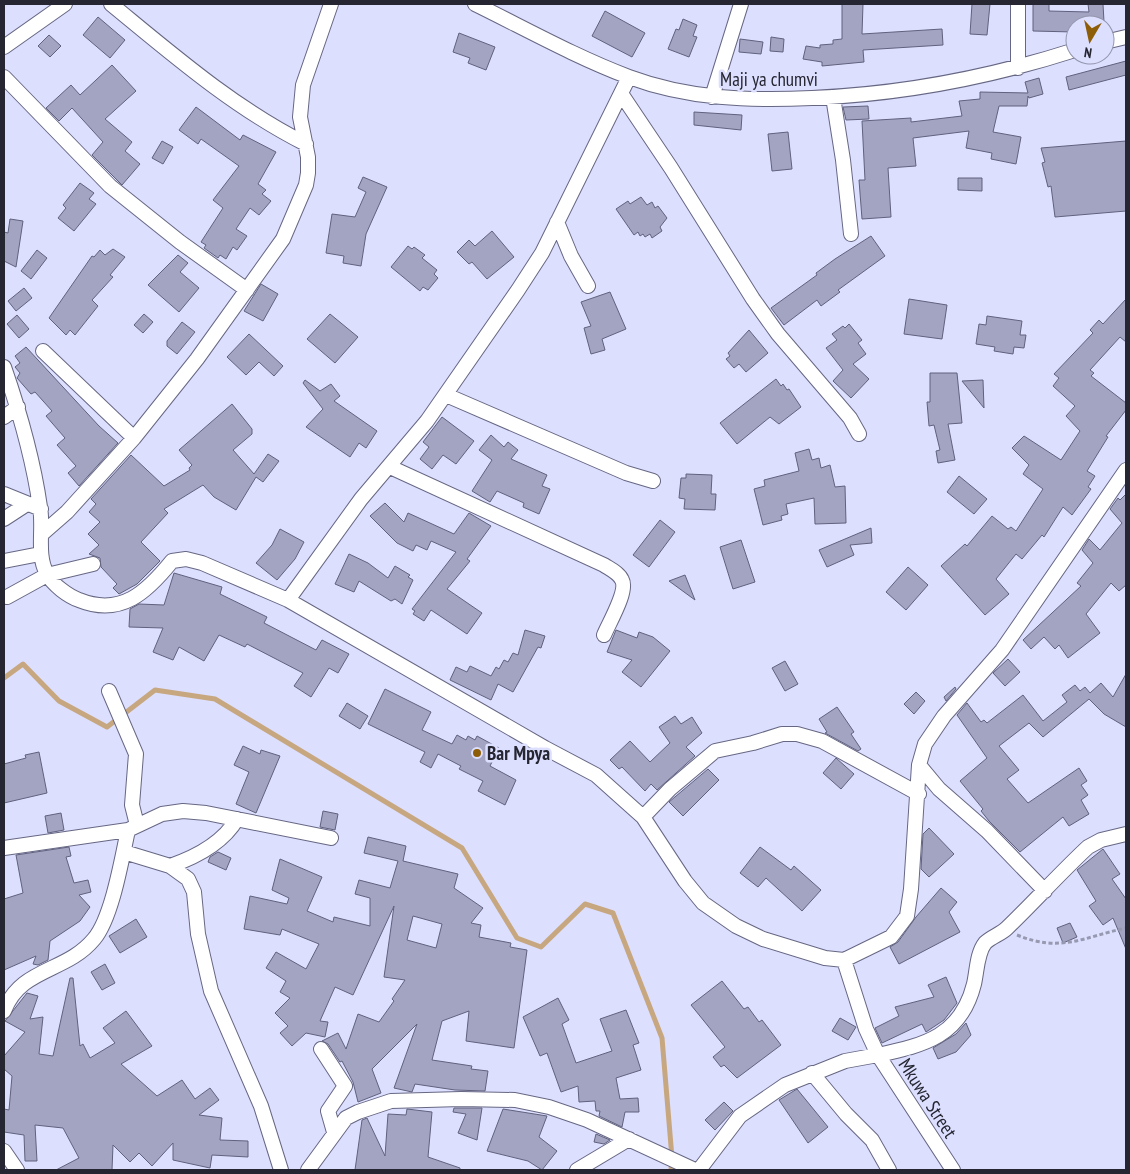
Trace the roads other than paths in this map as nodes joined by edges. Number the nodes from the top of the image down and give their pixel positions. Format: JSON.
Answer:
{"nodes":[{"id":1,"x":65,"y":4,"type":"edge"},
{"id":2,"x":110,"y":4,"type":"edge"},
{"id":3,"x":331,"y":4,"type":"edge"},
{"id":4,"x":475,"y":4,"type":"edge"},
{"id":5,"x":741,"y":4,"type":"edge"},
{"id":6,"x":1018,"y":4,"type":"edge"},
{"id":7,"x":4,"y":47,"type":"edge"},
{"id":8,"x":1065,"y":53,"type":"edge"},
{"id":9,"x":1018,"y":68,"type":"junction"},
{"id":10,"x":4,"y":77,"type":"edge"},
{"id":11,"x":629,"y":78,"type":"junction"},
{"id":12,"x":622,"y":95,"type":"junction"},
{"id":13,"x":712,"y":97,"type":"junction"},
{"id":14,"x":833,"y":98,"type":"junction"},
{"id":15,"x":306,"y":144,"type":"junction"},
{"id":16,"x":557,"y":222,"type":"junction"},
{"id":17,"x":851,"y":234,"type":"dead end"},
{"id":18,"x":588,"y":286,"type":"dead end"},
{"id":19,"x":247,"y":290,"type":"junction"},
{"id":20,"x":43,"y":351,"type":"dead end"},
{"id":21,"x":4,"y":367,"type":"edge"},
{"id":22,"x":446,"y":395,"type":"junction"},
{"id":23,"x":18,"y":407,"type":"junction"},
{"id":24,"x":4,"y":417,"type":"edge"},
{"id":25,"x":859,"y":434,"type":"dead end"},
{"id":26,"x":134,"y":438,"type":"junction"},
{"id":27,"x":390,"y":467,"type":"junction"},
{"id":28,"x":1126,"y":470,"type":"edge"},
{"id":29,"x":653,"y":481,"type":"dead end"},
{"id":30,"x":4,"y":494,"type":"edge"},
{"id":31,"x":27,"y":504,"type":"junction"},
{"id":32,"x":41,"y":509,"type":"junction"},
{"id":33,"x":4,"y":519,"type":"edge"},
{"id":34,"x":43,"y":533,"type":"junction"},
{"id":35,"x":40,"y":554,"type":"junction"},
{"id":36,"x":4,"y":561,"type":"edge"},
{"id":37,"x":93,"y":564,"type":"dead end"},
{"id":38,"x":47,"y":575,"type":"junction"},
{"id":39,"x":7,"y":597,"type":"dead end"},
{"id":40,"x":288,"y":600,"type":"junction"},
{"id":41,"x":604,"y":635,"type":"dead end"},
{"id":42,"x":109,"y":691,"type":"dead end"},
{"id":43,"x":919,"y":764,"type":"junction"},
{"id":44,"x":919,"y":794,"type":"junction"},
{"id":45,"x":643,"y":817,"type":"junction"},
{"id":46,"x":237,"y":819,"type":"junction"},
{"id":47,"x":132,"y":828,"type":"junction"},
{"id":48,"x":1126,"y":834,"type":"edge"},
{"id":49,"x":331,"y":838,"type":"dead end"},
{"id":50,"x":4,"y":848,"type":"edge"},
{"id":51,"x":124,"y":852,"type":"junction"},
{"id":52,"x":170,"y":866,"type":"junction"},
{"id":53,"x":1045,"y":891,"type":"junction"},
{"id":54,"x":844,"y":960,"type":"junction"},
{"id":55,"x":4,"y":1011,"type":"edge"},
{"id":56,"x":321,"y":1049,"type":"dead end"},
{"id":57,"x":878,"y":1055,"type":"junction"},
{"id":58,"x":812,"y":1073,"type":"junction"},
{"id":59,"x":334,"y":1132,"type":"junction"},
{"id":60,"x":629,"y":1139,"type":"junction"},
{"id":61,"x":4,"y":1151,"type":"edge"},
{"id":62,"x":16,"y":1170,"type":"edge"},
{"id":63,"x":281,"y":1170,"type":"edge"},
{"id":64,"x":308,"y":1170,"type":"edge"},
{"id":65,"x":577,"y":1170,"type":"edge"},
{"id":66,"x":695,"y":1170,"type":"edge"},
{"id":67,"x":699,"y":1170,"type":"edge"},
{"id":68,"x":890,"y":1170,"type":"edge"},
{"id":69,"x":953,"y":1170,"type":"edge"}],
"edges":[{"from":1,"to":7,"type":"street"},
{"from":2,"to":15,"type":"street"},
{"from":3,"to":15,"type":"street"},
{"from":4,"to":11,"type":"street","name":"Maji ya chumvi"},
{"from":5,"to":13,"type":"street"},
{"from":6,"to":9,"type":"street"},
{"from":8,"to":9,"type":"street","name":"Maji ya chumvi"},
{"from":9,"to":14,"type":"street","name":"Maji ya chumvi"},
{"from":10,"to":19,"type":"street"},
{"from":11,"to":12,"type":"street"},
{"from":11,"to":13,"type":"street","name":"Maji ya chumvi"},
{"from":12,"to":16,"type":"street"},
{"from":12,"to":25,"type":"street"},
{"from":13,"to":14,"type":"street","name":"Maji ya chumvi"},
{"from":14,"to":17,"type":"street"},
{"from":15,"to":19,"type":"street"},
{"from":16,"to":18,"type":"street"},
{"from":16,"to":22,"type":"street"},
{"from":19,"to":26,"type":"street"},
{"from":20,"to":26,"type":"street"},
{"from":21,"to":23,"type":"street"},
{"from":22,"to":27,"type":"street"},
{"from":22,"to":29,"type":"street"},
{"from":23,"to":24,"type":"street"},
{"from":23,"to":32,"type":"street"},
{"from":26,"to":34,"type":"street"},
{"from":27,"to":40,"type":"street"},
{"from":27,"to":41,"type":"street"},
{"from":28,"to":43,"type":"street"},
{"from":30,"to":31,"type":"street"},
{"from":31,"to":32,"type":"street"},
{"from":31,"to":33,"type":"street"},
{"from":32,"to":34,"type":"street"},
{"from":34,"to":35,"type":"street"},
{"from":35,"to":36,"type":"street"},
{"from":35,"to":38,"type":"street"},
{"from":37,"to":38,"type":"street"},
{"from":38,"to":39,"type":"street"},
{"from":38,"to":40,"type":"street"},
{"from":40,"to":45,"type":"street"},
{"from":42,"to":47,"type":"street"},
{"from":43,"to":44,"type":"street"},
{"from":43,"to":53,"type":"street"},
{"from":44,"to":45,"type":"street"},
{"from":44,"to":54,"type":"street"},
{"from":45,"to":54,"type":"street"},
{"from":46,"to":47,"type":"street"},
{"from":46,"to":49,"type":"street"},
{"from":46,"to":52,"type":"street"},
{"from":47,"to":50,"type":"street"},
{"from":47,"to":51,"type":"street"},
{"from":48,"to":53,"type":"street"},
{"from":51,"to":52,"type":"street"},
{"from":51,"to":55,"type":"street"},
{"from":52,"to":63,"type":"street"},
{"from":53,"to":57,"type":"street"},
{"from":54,"to":57,"type":"street"},
{"from":56,"to":59,"type":"street"},
{"from":57,"to":58,"type":"street","name":"Mkuwa Street"},
{"from":57,"to":69,"type":"street","name":"Mkuwa Street"},
{"from":58,"to":67,"type":"street","name":"Mkuwa Street"},
{"from":58,"to":68,"type":"street"},
{"from":59,"to":60,"type":"street"},
{"from":59,"to":64,"type":"street"},
{"from":60,"to":65,"type":"street"},
{"from":60,"to":66,"type":"street"},
{"from":61,"to":62,"type":"street"}]}
